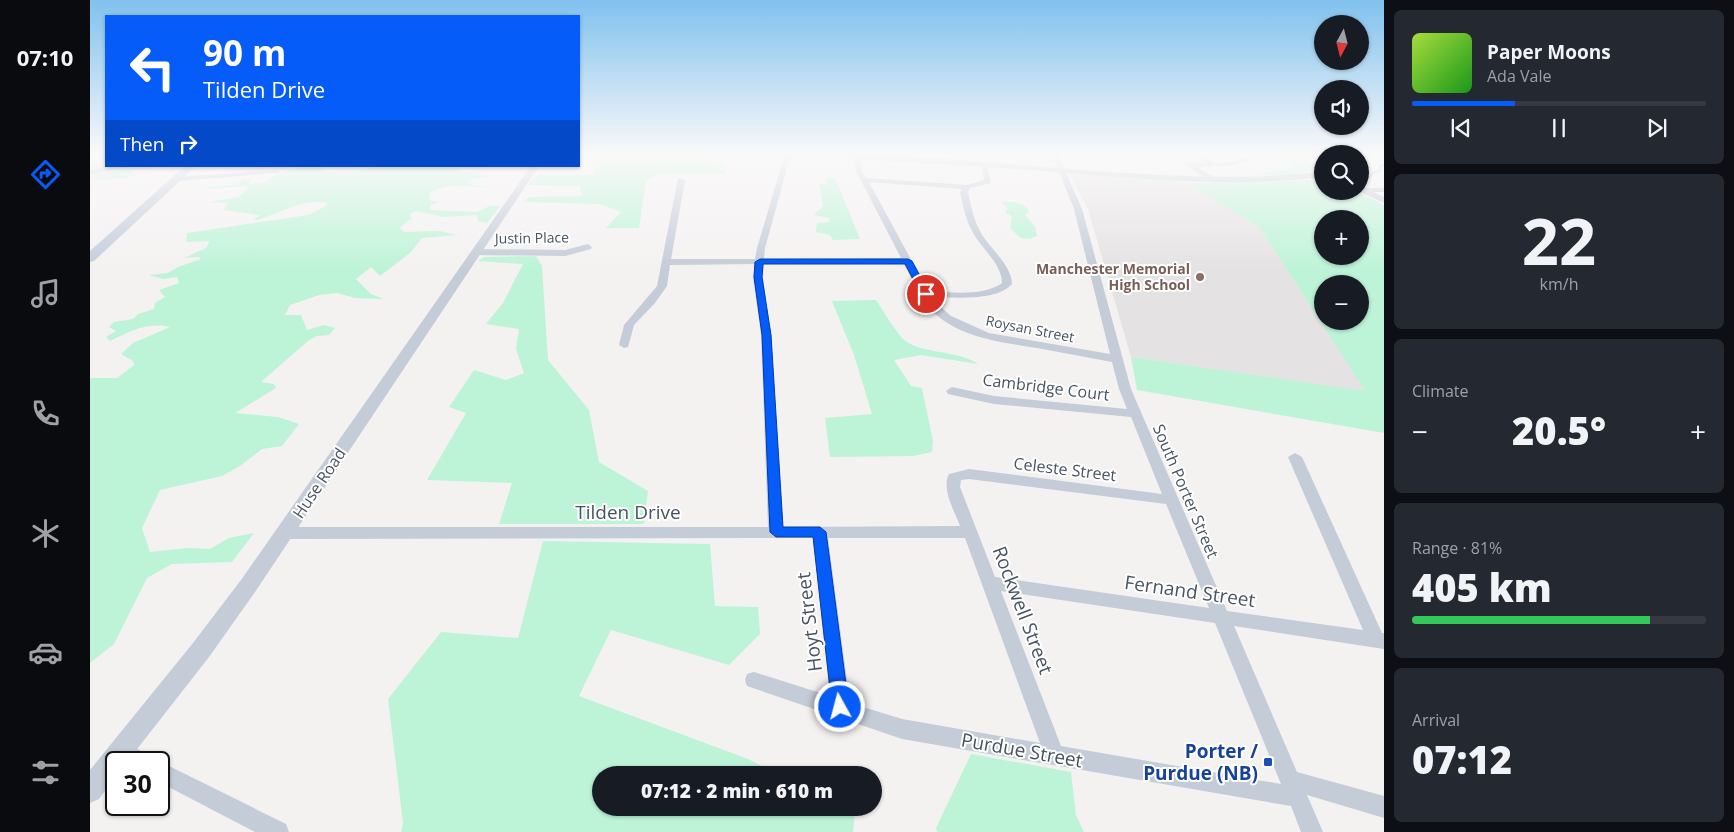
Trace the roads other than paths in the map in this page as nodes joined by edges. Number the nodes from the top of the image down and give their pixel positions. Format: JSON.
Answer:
{"nodes":[{"id":1,"x":162,"y":193,"type":"edge"},
{"id":2,"x":516,"y":193,"type":"edge"},
{"id":3,"x":679,"y":193,"type":"edge"},
{"id":4,"x":777,"y":193,"type":"edge"},
{"id":5,"x":871,"y":193,"type":"edge"},
{"id":6,"x":964,"y":193,"type":"edge"},
{"id":7,"x":1071,"y":193,"type":"edge"},
{"id":8,"x":1369,"y":193,"type":"edge"},
{"id":9,"x":1384,"y":200,"type":"edge"},
{"id":10,"x":588,"y":247,"type":"dead end"},
{"id":11,"x":475,"y":252,"type":"junction"},
{"id":12,"x":90,"y":258,"type":"edge"},
{"id":13,"x":908,"y":261,"type":"junction"},
{"id":14,"x":666,"y":262,"type":"junction"},
{"id":15,"x":760,"y":262,"type":"junction"},
{"id":16,"x":926,"y":294,"type":"junction"},
{"id":17,"x":624,"y":344,"type":"dead end"},
{"id":18,"x":1117,"y":359,"type":"junction"},
{"id":19,"x":952,"y":391,"type":"dead end"},
{"id":20,"x":1135,"y":414,"type":"junction"},
{"id":21,"x":1295,"y":457,"type":"dead end"},
{"id":22,"x":954,"y":477,"type":"joint"},
{"id":23,"x":1172,"y":500,"type":"junction"},
{"id":24,"x":776,"y":532,"type":"junction"},
{"id":25,"x":820,"y":532,"type":"junction"},
{"id":26,"x":971,"y":532,"type":"junction"},
{"id":27,"x":285,"y":533,"type":"junction"},
{"id":28,"x":990,"y":583,"type":"junction"},
{"id":29,"x":1220,"y":617,"type":"junction"},
{"id":30,"x":1380,"y":640,"type":"edge"},
{"id":31,"x":754,"y":680,"type":"dead end"},
{"id":32,"x":840,"y":707,"type":"junction"},
{"id":33,"x":123,"y":751,"type":"edge"},
{"id":34,"x":1055,"y":756,"type":"junction"},
{"id":35,"x":105,"y":772,"type":"edge"},
{"id":36,"x":170,"y":777,"type":"edge"},
{"id":37,"x":1293,"y":788,"type":"junction"},
{"id":38,"x":90,"y":790,"type":"edge"},
{"id":39,"x":1384,"y":807,"type":"edge"},
{"id":40,"x":278,"y":832,"type":"edge"},
{"id":41,"x":1312,"y":832,"type":"edge"}],
"edges":[{"from":1,"to":12,"type":"main road"},
{"from":2,"to":11,"type":"street","name":"Huse Road"},
{"from":3,"to":14,"type":"street"},
{"from":4,"to":15,"type":"street"},
{"from":5,"to":13,"type":"street","name":"Roysan Street"},
{"from":6,"to":16,"type":"street"},
{"from":7,"to":18,"type":"street","name":"South Porter Street"},
{"from":8,"to":9,"type":"street"},
{"from":10,"to":11,"type":"street","name":"Justin Place"},
{"from":11,"to":27,"type":"street","name":"Huse Road"},
{"from":13,"to":15,"type":"street"},
{"from":13,"to":16,"type":"street","name":"Roysan Street"},
{"from":14,"to":15,"type":"street"},
{"from":14,"to":17,"type":"street"},
{"from":15,"to":24,"type":"street"},
{"from":16,"to":18,"type":"street","name":"Roysan Street"},
{"from":18,"to":20,"type":"street","name":"South Porter Street"},
{"from":19,"to":20,"type":"street","name":"Cambridge Court"},
{"from":20,"to":23,"type":"street","name":"South Porter Street"},
{"from":21,"to":30,"type":"street"},
{"from":22,"to":23,"type":"street","name":"Celeste Street"},
{"from":22,"to":26,"type":"street","name":"Rockwell Street"},
{"from":23,"to":29,"type":"street","name":"South Porter Street"},
{"from":24,"to":25,"type":"street","name":"Tilden Drive"},
{"from":24,"to":27,"type":"street","name":"Tilden Drive"},
{"from":25,"to":26,"type":"street","name":"Tilden Drive"},
{"from":25,"to":32,"type":"street","name":"Hoyt Street"},
{"from":26,"to":28,"type":"street","name":"Rockwell Street"},
{"from":27,"to":33,"type":"street","name":"Huse Road"},
{"from":28,"to":29,"type":"street","name":"Fernand Street"},
{"from":28,"to":34,"type":"street","name":"Rockwell Street"},
{"from":29,"to":30,"type":"street","name":"Fernand Street"},
{"from":29,"to":37,"type":"street","name":"South Porter Street"},
{"from":31,"to":32,"type":"street","name":"Purdue Street"},
{"from":32,"to":34,"type":"street","name":"Purdue Street"},
{"from":34,"to":37,"type":"street","name":"Purdue Street"},
{"from":35,"to":38,"type":"street","name":"Huse Road"},
{"from":36,"to":40,"type":"street"},
{"from":37,"to":39,"type":"street","name":"Purdue Street"},
{"from":37,"to":41,"type":"street","name":"South Porter Street"}]}
